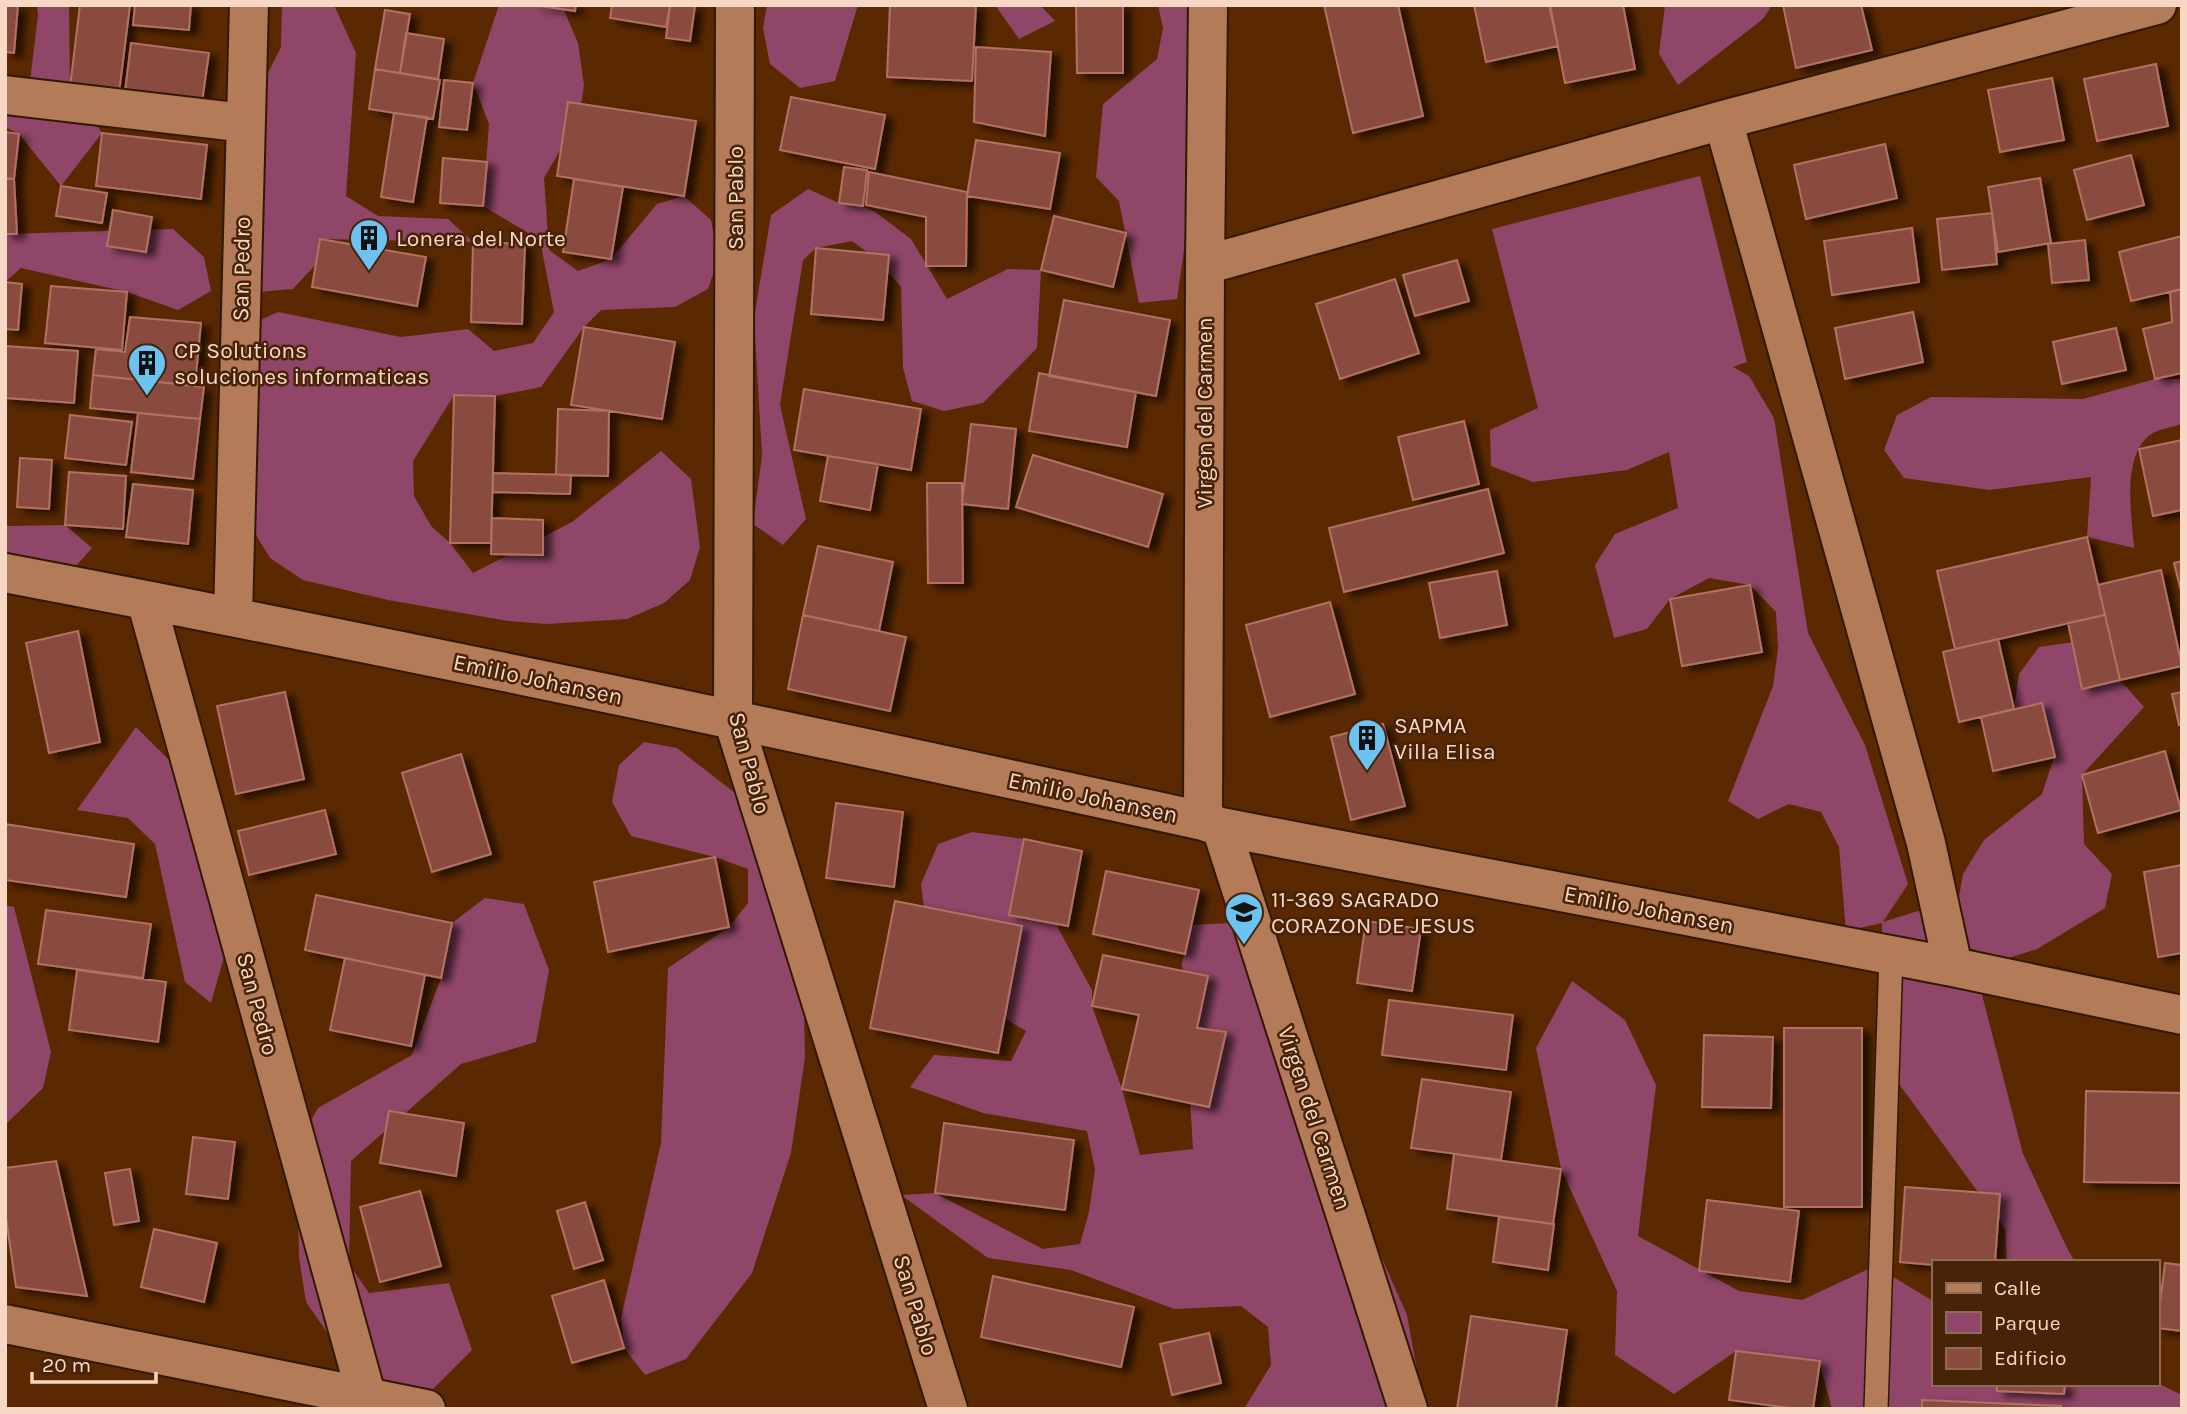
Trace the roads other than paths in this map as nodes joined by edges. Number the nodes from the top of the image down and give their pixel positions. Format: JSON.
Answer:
{"nodes":[{"id":1,"x":249,"y":5,"type":"edge"},
{"id":2,"x":735,"y":5,"type":"edge"},
{"id":3,"x":1208,"y":5,"type":"edge"},
{"id":4,"x":2157,"y":5,"type":"edge"},
{"id":5,"x":5,"y":95,"type":"edge"},
{"id":6,"x":1723,"y":120,"type":"junction"},
{"id":7,"x":245,"y":123,"type":"junction"},
{"id":8,"x":1205,"y":265,"type":"junction"},
{"id":9,"x":5,"y":573,"type":"edge"},
{"id":10,"x":146,"y":600,"type":"junction"},
{"id":11,"x":233,"y":617,"type":"junction"},
{"id":12,"x":733,"y":719,"type":"junction"},
{"id":13,"x":1212,"y":824,"type":"junction"},
{"id":14,"x":1891,"y":955,"type":"junction"},
{"id":15,"x":1953,"y":967,"type":"junction"},
{"id":16,"x":2182,"y":1015,"type":"edge"},
{"id":17,"x":5,"y":1324,"type":"edge"},
{"id":18,"x":368,"y":1403,"type":"edge"},
{"id":19,"x":426,"y":1409,"type":"edge"},
{"id":20,"x":948,"y":1409,"type":"edge"},
{"id":21,"x":1408,"y":1409,"type":"edge"},
{"id":22,"x":1875,"y":1409,"type":"edge"}],
"edges":[{"from":1,"to":7,"type":"street","name":"San Pedro"},
{"from":2,"to":12,"type":"street","name":"San Pablo"},
{"from":3,"to":8,"type":"street","name":"Virgen del Carmen"},
{"from":4,"to":6,"type":"street"},
{"from":5,"to":7,"type":"street"},
{"from":6,"to":8,"type":"street"},
{"from":6,"to":15,"type":"street"},
{"from":7,"to":11,"type":"street","name":"San Pedro"},
{"from":8,"to":13,"type":"street","name":"Virgen del Carmen"},
{"from":9,"to":10,"type":"street","name":"Emilio Johansen"},
{"from":10,"to":11,"type":"street","name":"Emilio Johansen"},
{"from":10,"to":18,"type":"street","name":"San Pedro"},
{"from":11,"to":12,"type":"street","name":"Emilio Johansen"},
{"from":12,"to":13,"type":"street","name":"Emilio Johansen"},
{"from":12,"to":20,"type":"street","name":"San Pablo"},
{"from":13,"to":14,"type":"street","name":"Emilio Johansen"},
{"from":13,"to":21,"type":"street","name":"Virgen del Carmen"},
{"from":14,"to":15,"type":"street","name":"Emilio Johansen"},
{"from":14,"to":22,"type":"lane"},
{"from":15,"to":16,"type":"street","name":"Emilio Johansen"},
{"from":17,"to":18,"type":"street"},
{"from":18,"to":19,"type":"street"}]}
